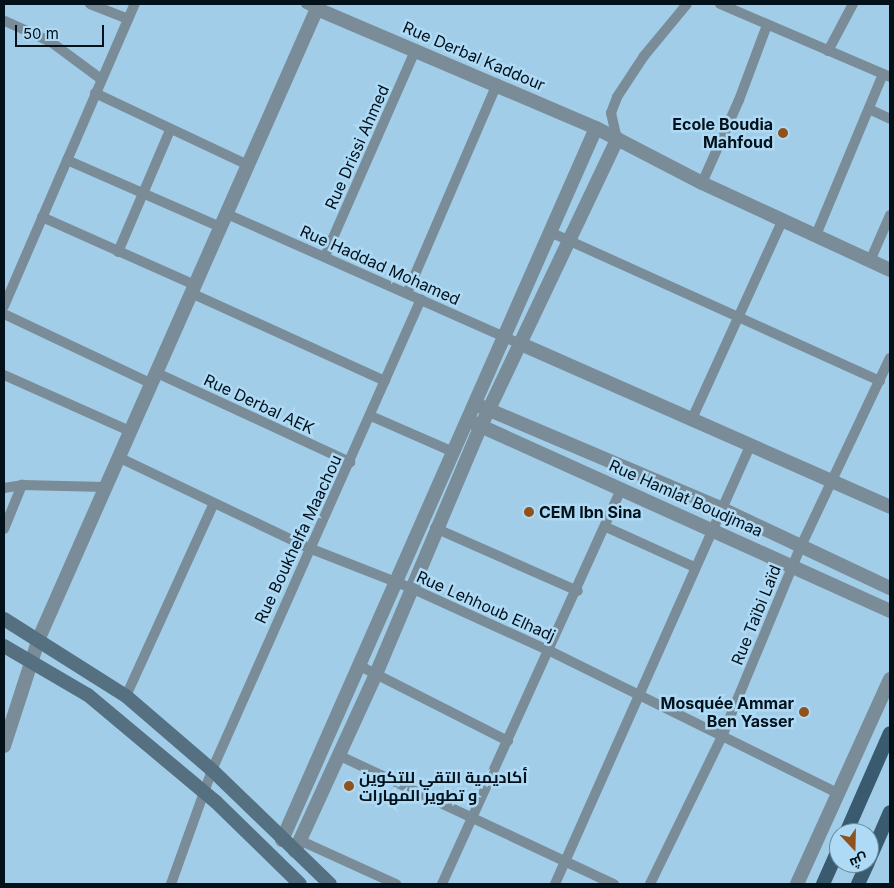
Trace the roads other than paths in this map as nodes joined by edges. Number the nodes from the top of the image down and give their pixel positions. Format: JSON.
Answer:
{"nodes":[{"id":1,"x":90,"y":4,"type":"edge"},
{"id":2,"x":135,"y":4,"type":"edge"},
{"id":3,"x":687,"y":4,"type":"edge"},
{"id":4,"x":720,"y":4,"type":"edge"},
{"id":5,"x":853,"y":4,"type":"edge"},
{"id":6,"x":314,"y":5,"type":"edge"},
{"id":7,"x":128,"y":19,"type":"junction"},
{"id":8,"x":4,"y":21,"type":"edge"},
{"id":9,"x":767,"y":25,"type":"junction"},
{"id":10,"x":416,"y":49,"type":"junction"},
{"id":11,"x":828,"y":51,"type":"junction"},
{"id":12,"x":887,"y":76,"type":"edge"},
{"id":13,"x":101,"y":79,"type":"junction"},
{"id":14,"x":497,"y":84,"type":"junction"},
{"id":15,"x":95,"y":93,"type":"junction"},
{"id":16,"x":868,"y":109,"type":"junction"},
{"id":17,"x":612,"y":113,"type":"junction"},
{"id":18,"x":890,"y":119,"type":"edge"},
{"id":19,"x":596,"y":128,"type":"junction"},
{"id":20,"x":170,"y":130,"type":"junction"},
{"id":21,"x":617,"y":139,"type":"junction"},
{"id":22,"x":67,"y":160,"type":"junction"},
{"id":23,"x":248,"y":165,"type":"junction"},
{"id":24,"x":702,"y":183,"type":"junction"},
{"id":25,"x":145,"y":193,"type":"junction"},
{"id":26,"x":890,"y":215,"type":"edge"},
{"id":27,"x":42,"y":217,"type":"junction"},
{"id":28,"x":783,"y":219,"type":"junction"},
{"id":29,"x":224,"y":220,"type":"junction"},
{"id":30,"x":550,"y":232,"type":"junction"},
{"id":31,"x":816,"y":235,"type":"junction"},
{"id":32,"x":570,"y":241,"type":"junction"},
{"id":33,"x":118,"y":252,"type":"junction"},
{"id":34,"x":325,"y":256,"type":"junction"},
{"id":35,"x":870,"y":261,"type":"junction"},
{"id":36,"x":890,"y":270,"type":"edge"},
{"id":37,"x":193,"y":289,"type":"junction"},
{"id":38,"x":407,"y":292,"type":"junction"},
{"id":39,"x":421,"y":299,"type":"junction"},
{"id":40,"x":4,"y":306,"type":"edge"},
{"id":41,"x":4,"y":314,"type":"edge"},
{"id":42,"x":739,"y":319,"type":"junction"},
{"id":43,"x":504,"y":336,"type":"junction"},
{"id":44,"x":521,"y":344,"type":"junction"},
{"id":45,"x":890,"y":358,"type":"edge"},
{"id":46,"x":4,"y":375,"type":"edge"},
{"id":47,"x":154,"y":378,"type":"junction"},
{"id":48,"x":385,"y":381,"type":"junction"},
{"id":49,"x":880,"y":381,"type":"junction"},
{"id":50,"x":474,"y":403,"type":"junction"},
{"id":51,"x":488,"y":410,"type":"junction"},
{"id":52,"x":371,"y":416,"type":"junction"},
{"id":53,"x":466,"y":420,"type":"junction"},
{"id":54,"x":692,"y":421,"type":"junction"},
{"id":55,"x":481,"y":426,"type":"junction"},
{"id":56,"x":130,"y":431,"type":"junction"},
{"id":57,"x":750,"y":447,"type":"junction"},
{"id":58,"x":451,"y":451,"type":"junction"},
{"id":59,"x":118,"y":457,"type":"junction"},
{"id":60,"x":350,"y":462,"type":"junction"},
{"id":61,"x":834,"y":481,"type":"junction"},
{"id":62,"x":22,"y":485,"type":"junction"},
{"id":63,"x":105,"y":487,"type":"junction"},
{"id":64,"x":4,"y":488,"type":"edge"},
{"id":65,"x":622,"y":488,"type":"junction"},
{"id":66,"x":214,"y":503,"type":"junction"},
{"id":67,"x":890,"y":507,"type":"edge"},
{"id":68,"x":720,"y":508,"type":"junction"},
{"id":69,"x":606,"y":527,"type":"junction"},
{"id":70,"x":435,"y":528,"type":"junction"},
{"id":71,"x":4,"y":529,"type":"edge"},
{"id":72,"x":711,"y":529,"type":"junction"},
{"id":73,"x":801,"y":546,"type":"junction"},
{"id":74,"x":309,"y":548,"type":"junction"},
{"id":75,"x":793,"y":565,"type":"junction"},
{"id":76,"x":694,"y":567,"type":"junction"},
{"id":77,"x":395,"y":582,"type":"junction"},
{"id":78,"x":411,"y":588,"type":"junction"},
{"id":79,"x":890,"y":588,"type":"edge"},
{"id":80,"x":578,"y":591,"type":"junction"},
{"id":81,"x":890,"y":611,"type":"edge"},
{"id":82,"x":4,"y":619,"type":"edge"},
{"id":83,"x":39,"y":638,"type":"junction"},
{"id":84,"x":4,"y":646,"type":"edge"},
{"id":85,"x":550,"y":651,"type":"junction"},
{"id":86,"x":30,"y":660,"type":"junction"},
{"id":87,"x":360,"y":666,"type":"junction"},
{"id":88,"x":376,"y":674,"type":"junction"},
{"id":89,"x":890,"y":679,"type":"edge"},
{"id":90,"x":638,"y":693,"type":"junction"},
{"id":91,"x":126,"y":696,"type":"junction"},
{"id":92,"x":890,"y":733,"type":"edge"},
{"id":93,"x":723,"y":734,"type":"junction"},
{"id":94,"x":508,"y":741,"type":"junction"},
{"id":95,"x":4,"y":746,"type":"edge"},
{"id":96,"x":338,"y":754,"type":"junction"},
{"id":97,"x":212,"y":770,"type":"junction"},
{"id":98,"x":202,"y":791,"type":"junction"},
{"id":99,"x":837,"y":793,"type":"junction"},
{"id":100,"x":890,"y":812,"type":"edge"},
{"id":101,"x":475,"y":818,"type":"junction"},
{"id":102,"x":850,"y":823,"type":"edge"},
{"id":103,"x":879,"y":836,"type":"edge"},
{"id":104,"x":282,"y":840,"type":"junction"},
{"id":105,"x":297,"y":846,"type":"junction"},
{"id":106,"x":566,"y":859,"type":"junction"},
{"id":107,"x":829,"y":870,"type":"edge"},
{"id":108,"x":171,"y":884,"type":"edge"},
{"id":109,"x":300,"y":884,"type":"edge"},
{"id":110,"x":330,"y":884,"type":"edge"},
{"id":111,"x":396,"y":884,"type":"edge"},
{"id":112,"x":442,"y":884,"type":"edge"},
{"id":113,"x":555,"y":884,"type":"edge"},
{"id":114,"x":614,"y":884,"type":"edge"},
{"id":115,"x":650,"y":884,"type":"edge"},
{"id":116,"x":797,"y":884,"type":"edge"},
{"id":117,"x":823,"y":884,"type":"edge"}],
"edges":[{"from":1,"to":7,"type":"street"},
{"from":2,"to":7,"type":"street"},
{"from":3,"to":17,"type":"street"},
{"from":4,"to":9,"type":"street"},
{"from":5,"to":11,"type":"street"},
{"from":6,"to":10,"type":"street","name":"Rue Derbal Kaddour"},
{"from":6,"to":23,"type":"street"},
{"from":7,"to":13,"type":"street"},
{"from":8,"to":13,"type":"street"},
{"from":9,"to":11,"type":"street"},
{"from":9,"to":24,"type":"street"},
{"from":10,"to":14,"type":"street","name":"Rue Derbal Kaddour"},
{"from":10,"to":34,"type":"street","name":"Rue Drissi Ahmed"},
{"from":11,"to":12,"type":"street"},
{"from":12,"to":16,"type":"street"},
{"from":13,"to":15,"type":"street"},
{"from":14,"to":19,"type":"street","name":"Rue Derbal Kaddour"},
{"from":14,"to":38,"type":"street"},
{"from":15,"to":20,"type":"street"},
{"from":15,"to":22,"type":"street"},
{"from":16,"to":18,"type":"street"},
{"from":16,"to":31,"type":"street"},
{"from":17,"to":19,"type":"street"},
{"from":17,"to":21,"type":"street"},
{"from":19,"to":21,"type":"street","name":"Rue Derbal Kaddour"},
{"from":19,"to":30,"type":"street"},
{"from":20,"to":23,"type":"street"},
{"from":20,"to":25,"type":"street"},
{"from":21,"to":24,"type":"street","name":"Rue Derbal Kaddour"},
{"from":21,"to":32,"type":"street"},
{"from":22,"to":25,"type":"street","name":"Rue Haddad Mohamed"},
{"from":22,"to":27,"type":"street"},
{"from":23,"to":29,"type":"street"},
{"from":24,"to":28,"type":"street","name":"Rue Derbal Kaddour"},
{"from":25,"to":29,"type":"street","name":"Rue Haddad Mohamed"},
{"from":25,"to":33,"type":"street"},
{"from":26,"to":35,"type":"street"},
{"from":27,"to":33,"type":"street"},
{"from":27,"to":40,"type":"street"},
{"from":28,"to":31,"type":"street","name":"Rue Derbal Kaddour"},
{"from":28,"to":42,"type":"street"},
{"from":29,"to":34,"type":"street","name":"Rue Haddad Mohamed"},
{"from":29,"to":37,"type":"street"},
{"from":30,"to":32,"type":"street"},
{"from":30,"to":43,"type":"street"},
{"from":31,"to":35,"type":"street","name":"Rue Derbal Kaddour"},
{"from":32,"to":42,"type":"street"},
{"from":32,"to":44,"type":"street"},
{"from":33,"to":37,"type":"street"},
{"from":34,"to":38,"type":"street","name":"Rue Haddad Mohamed"},
{"from":35,"to":36,"type":"street","name":"Rue Derbal Kaddour"},
{"from":37,"to":47,"type":"street"},
{"from":37,"to":48,"type":"street"},
{"from":38,"to":39,"type":"street","name":"Rue Haddad Mohamed"},
{"from":39,"to":43,"type":"street","name":"Rue Haddad Mohamed"},
{"from":39,"to":48,"type":"street","name":"Rue Boukhelfa Maachou"},
{"from":41,"to":47,"type":"street","name":"Rue Derbal AEK"},
{"from":42,"to":49,"type":"street"},
{"from":42,"to":54,"type":"street"},
{"from":43,"to":44,"type":"street","name":"Rue Haddad Mohamed"},
{"from":43,"to":50,"type":"street"},
{"from":44,"to":51,"type":"street"},
{"from":44,"to":54,"type":"street"},
{"from":45,"to":49,"type":"street","name":"Rue Taïbi Laïd"},
{"from":46,"to":56,"type":"street"},
{"from":47,"to":56,"type":"street"},
{"from":47,"to":60,"type":"street","name":"Rue Derbal AEK"},
{"from":48,"to":52,"type":"street","name":"Rue Boukhelfa Maachou"},
{"from":49,"to":61,"type":"street","name":"Rue Taïbi Laïd"},
{"from":50,"to":51,"type":"street","name":"Rue Hamlat Boudjmaa"},
{"from":50,"to":53,"type":"street"},
{"from":51,"to":55,"type":"street"},
{"from":51,"to":68,"type":"street","name":"Rue Hamlat Boudjmaa"},
{"from":52,"to":58,"type":"street"},
{"from":52,"to":60,"type":"street","name":"Rue Boukhelfa Maachou"},
{"from":53,"to":55,"type":"street","name":"Rue Hamlat Boudjmaa"},
{"from":53,"to":58,"type":"street"},
{"from":54,"to":57,"type":"street"},
{"from":55,"to":65,"type":"street","name":"Rue Hamlat Boudjmaa"},
{"from":55,"to":70,"type":"street"},
{"from":56,"to":59,"type":"street"},
{"from":57,"to":61,"type":"street"},
{"from":57,"to":68,"type":"street"},
{"from":58,"to":77,"type":"street"},
{"from":59,"to":63,"type":"street"},
{"from":59,"to":66,"type":"street","name":"Rue Lehhoub Elhadj"},
{"from":60,"to":74,"type":"street","name":"Rue Boukhelfa Maachou"},
{"from":61,"to":67,"type":"street"},
{"from":61,"to":73,"type":"street","name":"Rue Taïbi Laïd"},
{"from":62,"to":63,"type":"street"},
{"from":62,"to":64,"type":"street"},
{"from":62,"to":71,"type":"street"},
{"from":63,"to":83,"type":"street"},
{"from":65,"to":69,"type":"street"},
{"from":65,"to":72,"type":"street","name":"Rue Hamlat Boudjmaa"},
{"from":66,"to":74,"type":"street","name":"Rue Lehhoub Elhadj"},
{"from":66,"to":91,"type":"street"},
{"from":68,"to":72,"type":"street"},
{"from":68,"to":73,"type":"street","name":"Rue Hamlat Boudjmaa"},
{"from":69,"to":76,"type":"street"},
{"from":69,"to":80,"type":"street"},
{"from":70,"to":78,"type":"street"},
{"from":70,"to":80,"type":"street"},
{"from":72,"to":75,"type":"street","name":"Rue Hamlat Boudjmaa"},
{"from":72,"to":76,"type":"street"},
{"from":73,"to":75,"type":"street","name":"Rue Taïbi Laïd"},
{"from":73,"to":79,"type":"street","name":"Rue Hamlat Boudjmaa"},
{"from":74,"to":77,"type":"street","name":"Rue Lehhoub Elhadj"},
{"from":74,"to":97,"type":"street","name":"Rue Boukhelfa Maachou"},
{"from":75,"to":81,"type":"street","name":"Rue Hamlat Boudjmaa"},
{"from":75,"to":93,"type":"street","name":"Rue Taïbi Laïd"},
{"from":76,"to":90,"type":"street"},
{"from":77,"to":78,"type":"street","name":"Rue Lehhoub Elhadj"},
{"from":77,"to":87,"type":"street"},
{"from":78,"to":85,"type":"street","name":"Rue Lehhoub Elhadj"},
{"from":78,"to":88,"type":"street"},
{"from":80,"to":85,"type":"street"},
{"from":82,"to":83,"type":"main road"},
{"from":83,"to":86,"type":"street"},
{"from":83,"to":91,"type":"main road"},
{"from":84,"to":86,"type":"main road"},
{"from":85,"to":90,"type":"street","name":"Rue Lehhoub Elhadj"},
{"from":85,"to":94,"type":"street"},
{"from":86,"to":95,"type":"street"},
{"from":86,"to":98,"type":"main road"},
{"from":87,"to":88,"type":"street"},
{"from":87,"to":104,"type":"street"},
{"from":88,"to":94,"type":"street"},
{"from":88,"to":96,"type":"street"},
{"from":89,"to":99,"type":"street"},
{"from":90,"to":93,"type":"street","name":"Rue Lehhoub Elhadj"},
{"from":90,"to":106,"type":"street"},
{"from":91,"to":97,"type":"main road"},
{"from":92,"to":102,"type":"main road"},
{"from":93,"to":99,"type":"street","name":"Rue Lehhoub Elhadj"},
{"from":93,"to":115,"type":"street","name":"Rue Taïbi Laïd"},
{"from":94,"to":101,"type":"street"},
{"from":96,"to":101,"type":"street"},
{"from":96,"to":105,"type":"street"},
{"from":97,"to":98,"type":"street","name":"Rue Boukhelfa Maachou"},
{"from":97,"to":104,"type":"main road"},
{"from":98,"to":108,"type":"street","name":"Rue Boukhelfa Maachou"},
{"from":98,"to":109,"type":"main road"},
{"from":99,"to":116,"type":"street"},
{"from":100,"to":103,"type":"main road"},
{"from":101,"to":106,"type":"street"},
{"from":101,"to":112,"type":"street"},
{"from":104,"to":105,"type":"main road"},
{"from":105,"to":110,"type":"main road"},
{"from":105,"to":111,"type":"street"},
{"from":106,"to":113,"type":"street"},
{"from":106,"to":114,"type":"street"},
{"from":107,"to":117,"type":"main road"}]}
